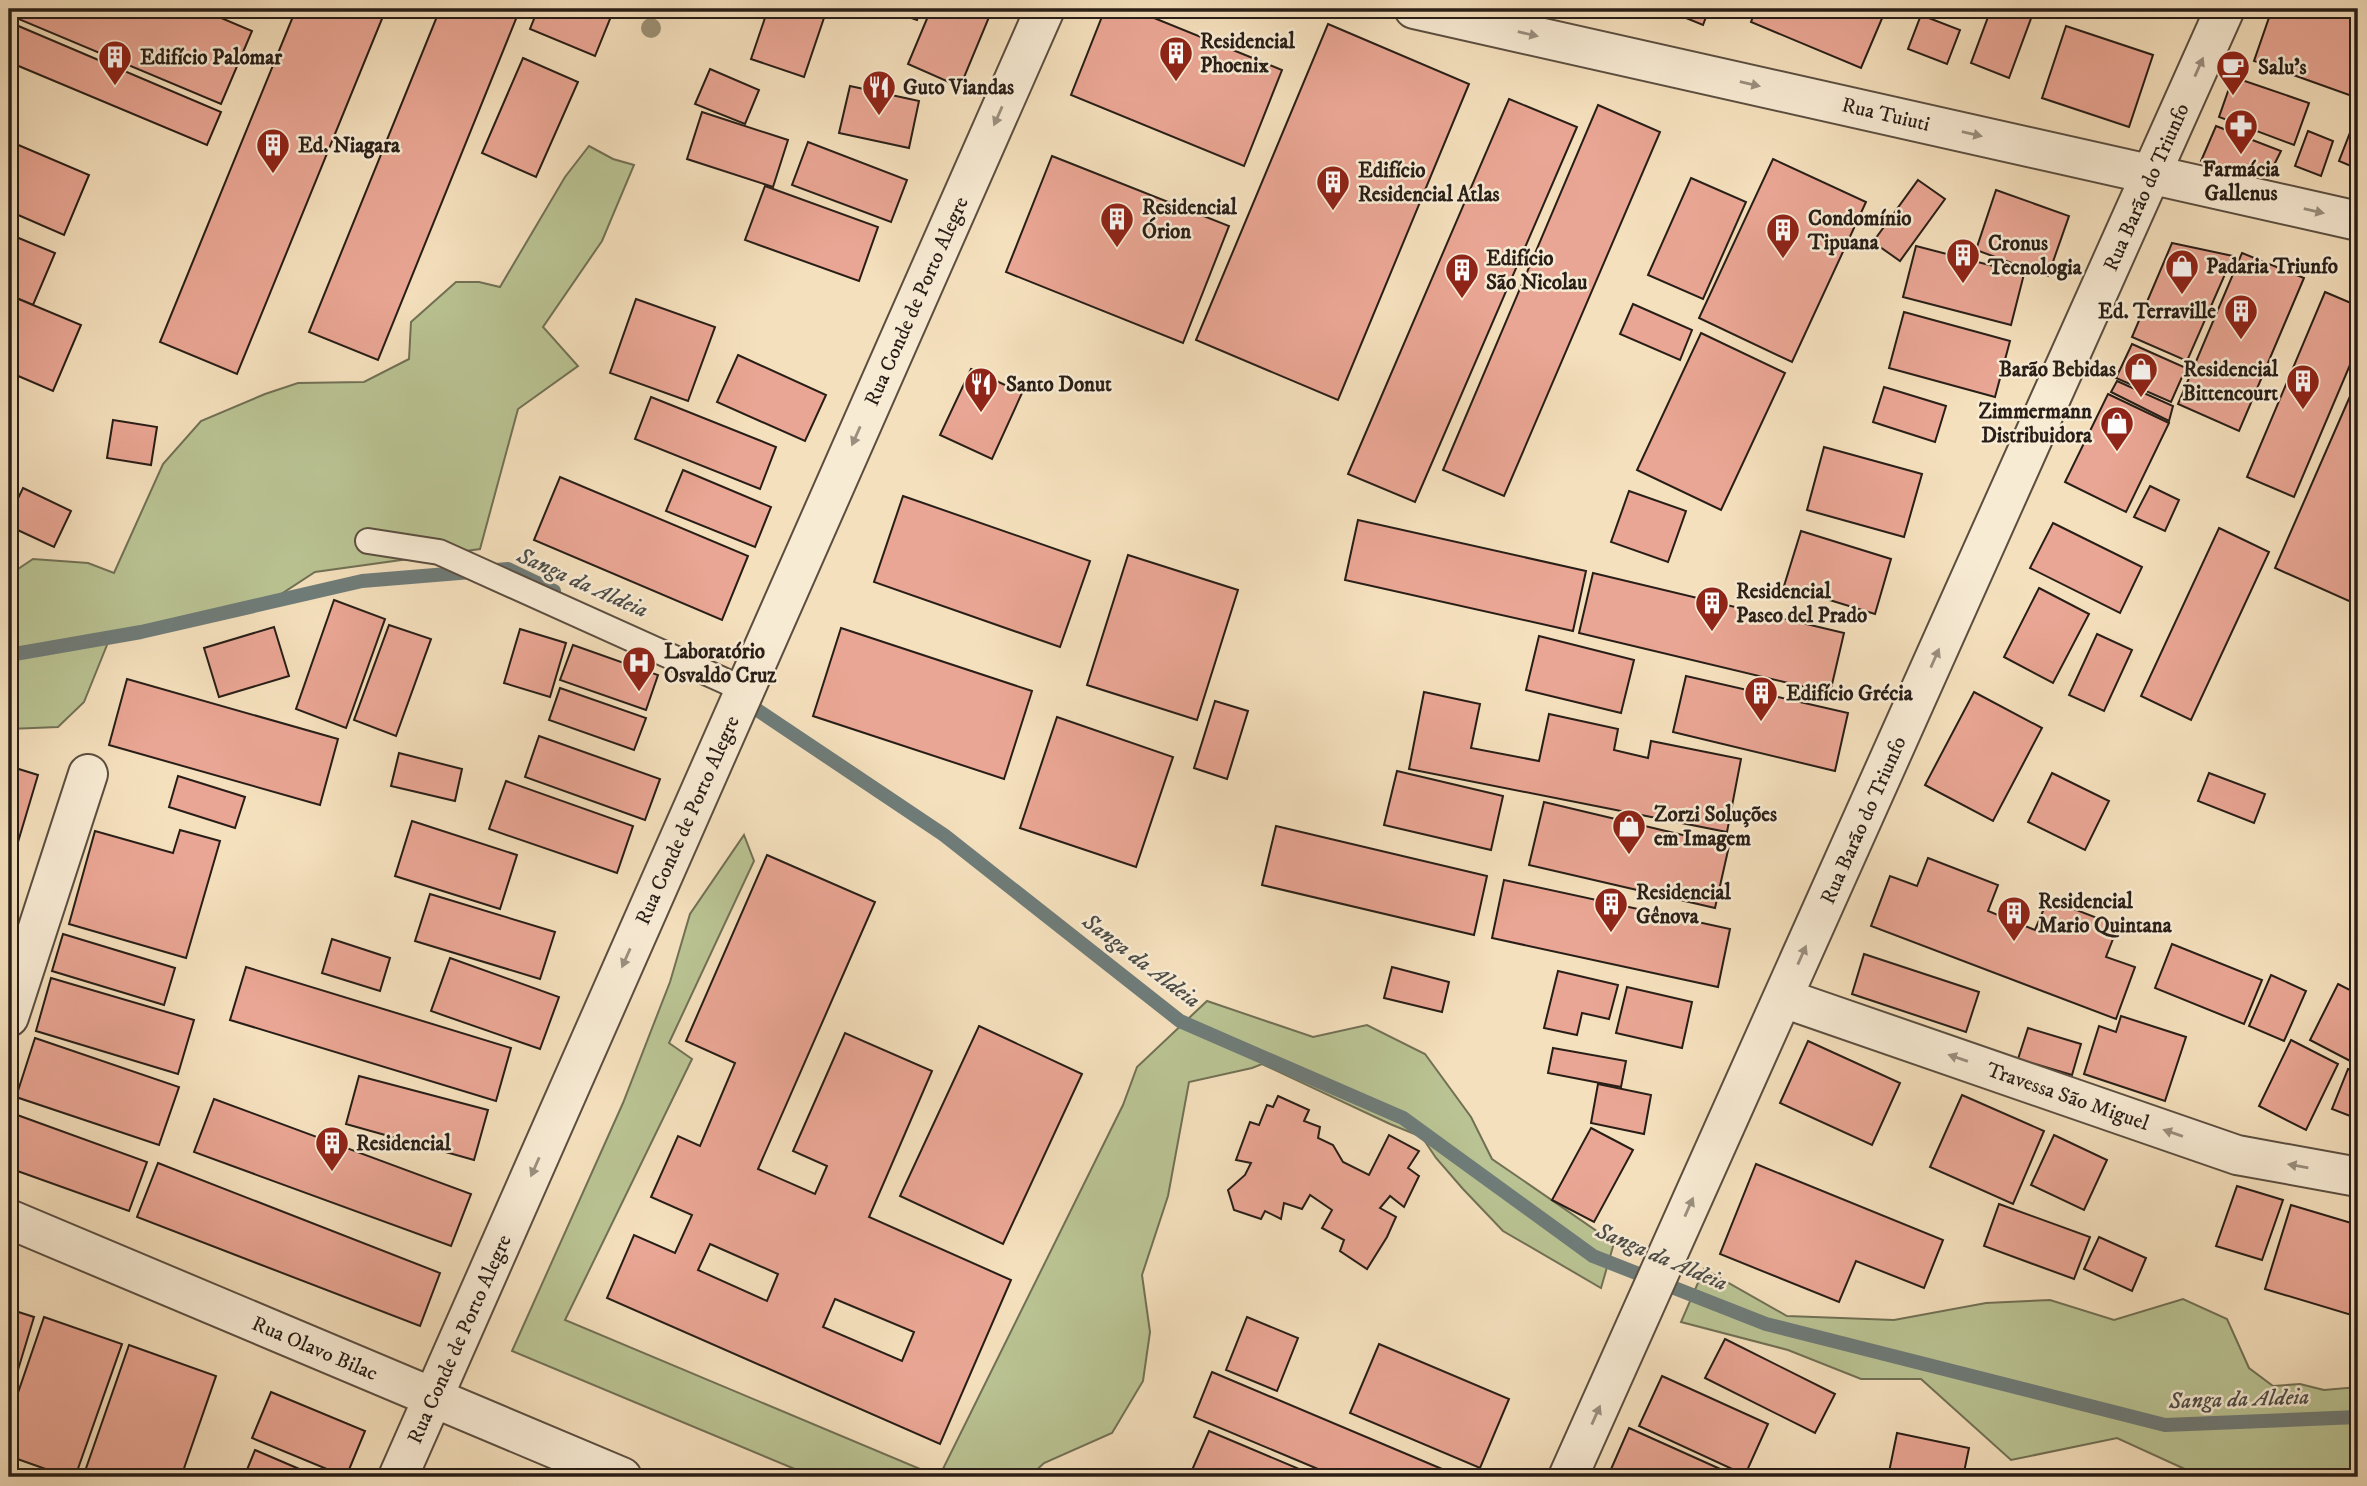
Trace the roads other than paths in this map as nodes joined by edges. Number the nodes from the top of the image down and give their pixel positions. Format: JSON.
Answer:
{"nodes":[{"id":1,"x":1045,"y":9,"type":"edge"},
{"id":2,"x":1414,"y":9,"type":"edge"},
{"id":3,"x":2225,"y":9,"type":"edge"},
{"id":4,"x":2151,"y":174,"type":"junction"},
{"id":5,"x":2358,"y":220,"type":"edge"},
{"id":6,"x":368,"y":541,"type":"dead end"},
{"id":7,"x":744,"y":690,"type":"junction"},
{"id":8,"x":88,"y":774,"type":"dead end"},
{"id":9,"x":1783,"y":998,"type":"junction"},
{"id":10,"x":9,"y":1017,"type":"edge"},
{"id":11,"x":2358,"y":1177,"type":"edge"},
{"id":12,"x":9,"y":1219,"type":"edge"},
{"id":13,"x":433,"y":1397,"type":"junction"},
{"id":14,"x":398,"y":1477,"type":"edge"},
{"id":15,"x":622,"y":1477,"type":"edge"},
{"id":16,"x":1568,"y":1477,"type":"edge"}],
"edges":[{"from":1,"to":7,"type":"street","name":"Rua Conde de Porto Alegre","one_way":true},
{"from":2,"to":4,"type":"street","name":"Rua Tuiuti","one_way":true},
{"from":4,"to":3,"type":"street","name":"Rua Barão do Triunfo","one_way":true},
{"from":4,"to":5,"type":"street","name":"Rua Tuiuti","one_way":true},
{"from":9,"to":4,"type":"street","name":"Rua Barão do Triunfo","one_way":true},
{"from":6,"to":7,"type":"lane"},
{"from":7,"to":13,"type":"street","name":"Rua Conde de Porto Alegre","one_way":true},
{"from":8,"to":10,"type":"street"},
{"from":11,"to":9,"type":"street","name":"Travessa São Miguel","one_way":true},
{"from":16,"to":9,"type":"street","name":"Rua Barão do Triunfo","one_way":true},
{"from":12,"to":13,"type":"street","name":"Rua Olavo Bilac"},
{"from":13,"to":14,"type":"street","name":"Rua Conde de Porto Alegre"},
{"from":13,"to":15,"type":"street","name":"Rua Olavo Bilac"}]}
